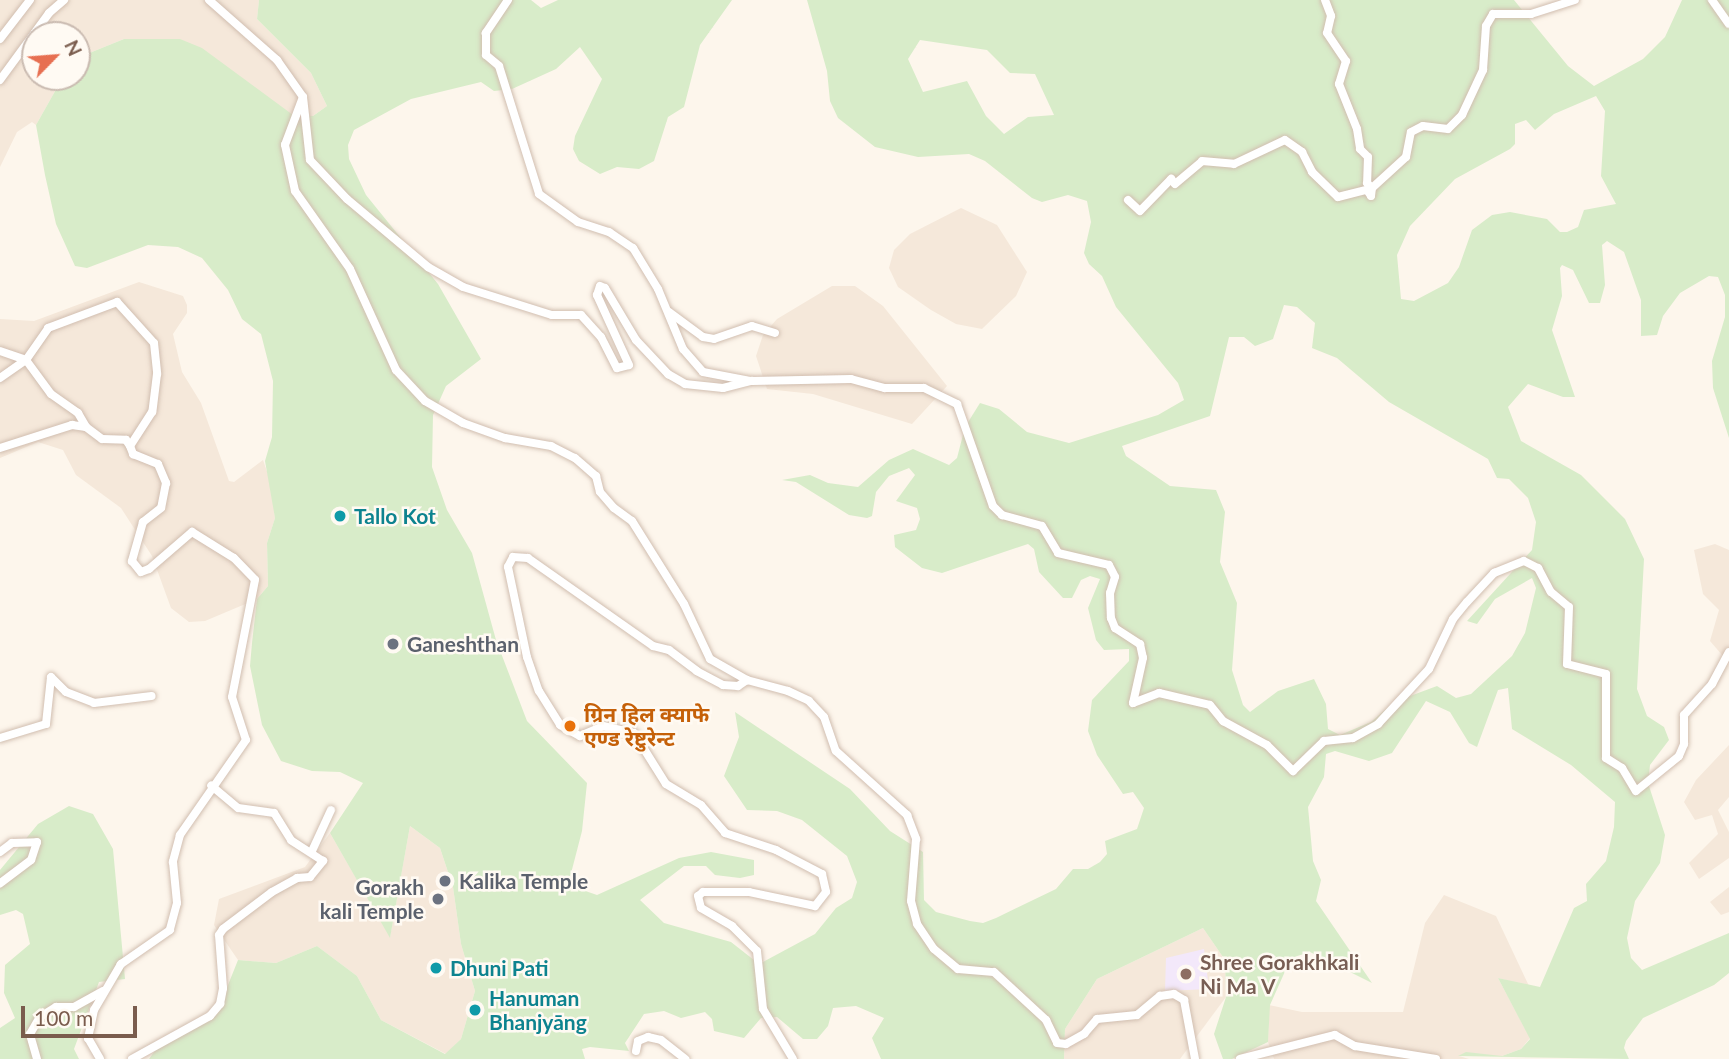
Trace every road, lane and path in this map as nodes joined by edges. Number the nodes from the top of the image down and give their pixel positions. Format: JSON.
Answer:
{"nodes":[{"id":1,"x":30,"y":0,"type":"edge"},
{"id":2,"x":64,"y":0,"type":"edge"},
{"id":3,"x":209,"y":0,"type":"edge"},
{"id":4,"x":508,"y":0,"type":"edge"},
{"id":5,"x":1325,"y":0,"type":"edge"},
{"id":6,"x":1575,"y":0,"type":"edge"},
{"id":7,"x":1712,"y":0,"type":"edge"},
{"id":8,"x":1729,"y":24,"type":"edge"},
{"id":9,"x":0,"y":39,"type":"edge"},
{"id":10,"x":0,"y":80,"type":"edge"},
{"id":11,"x":303,"y":97,"type":"junction"},
{"id":12,"x":1372,"y":188,"type":"junction"},
{"id":13,"x":1128,"y":200,"type":"dead end"},
{"id":14,"x":667,"y":310,"type":"junction"},
{"id":15,"x":775,"y":333,"type":"dead end"},
{"id":16,"x":0,"y":351,"type":"edge"},
{"id":17,"x":26,"y":360,"type":"junction"},
{"id":18,"x":0,"y":378,"type":"edge"},
{"id":19,"x":752,"y":381,"type":"junction"},
{"id":20,"x":86,"y":427,"type":"junction"},
{"id":21,"x":130,"y":446,"type":"junction"},
{"id":22,"x":0,"y":448,"type":"edge"},
{"id":23,"x":1729,"y":652,"type":"edge"},
{"id":24,"x":747,"y":680,"type":"junction"},
{"id":25,"x":152,"y":696,"type":"dead end"},
{"id":26,"x":0,"y":738,"type":"edge"},
{"id":27,"x":211,"y":785,"type":"junction"},
{"id":28,"x":331,"y":810,"type":"dead end"},
{"id":29,"x":312,"y":851,"type":"junction"},
{"id":30,"x":0,"y":852,"type":"edge"},
{"id":31,"x":0,"y":883,"type":"edge"},
{"id":32,"x":103,"y":991,"type":"junction"},
{"id":33,"x":636,"y":1051,"type":"dead end"},
{"id":34,"x":37,"y":1059,"type":"edge"},
{"id":35,"x":100,"y":1059,"type":"edge"},
{"id":36,"x":132,"y":1059,"type":"edge"},
{"id":37,"x":685,"y":1059,"type":"edge"},
{"id":38,"x":793,"y":1059,"type":"edge"},
{"id":39,"x":1195,"y":1059,"type":"edge"},
{"id":40,"x":1240,"y":1059,"type":"edge"},
{"id":41,"x":1436,"y":1059,"type":"edge"}],
"edges":[{"from":1,"to":9,"type":"street"},
{"from":2,"to":10,"type":"street"},
{"from":3,"to":11,"type":"street"},
{"from":4,"to":14,"type":"street"},
{"from":5,"to":12,"type":"street"},
{"from":6,"to":12,"type":"street"},
{"from":7,"to":8,"type":"street"},
{"from":11,"to":19,"type":"street"},
{"from":11,"to":24,"type":"street"},
{"from":12,"to":13,"type":"street"},
{"from":14,"to":15,"type":"street"},
{"from":14,"to":19,"type":"street"},
{"from":16,"to":17,"type":"street"},
{"from":17,"to":18,"type":"street"},
{"from":17,"to":20,"type":"street"},
{"from":17,"to":21,"type":"street"},
{"from":19,"to":23,"type":"street"},
{"from":20,"to":21,"type":"street"},
{"from":20,"to":22,"type":"street"},
{"from":21,"to":27,"type":"street"},
{"from":24,"to":38,"type":"street"},
{"from":24,"to":39,"type":"street"},
{"from":25,"to":26,"type":"street"},
{"from":27,"to":29,"type":"street"},
{"from":27,"to":32,"type":"street"},
{"from":28,"to":29,"type":"street"},
{"from":29,"to":36,"type":"street"},
{"from":30,"to":31,"type":"street"},
{"from":32,"to":34,"type":"street"},
{"from":32,"to":35,"type":"street"},
{"from":33,"to":37,"type":"street"},
{"from":40,"to":41,"type":"street"}]}
